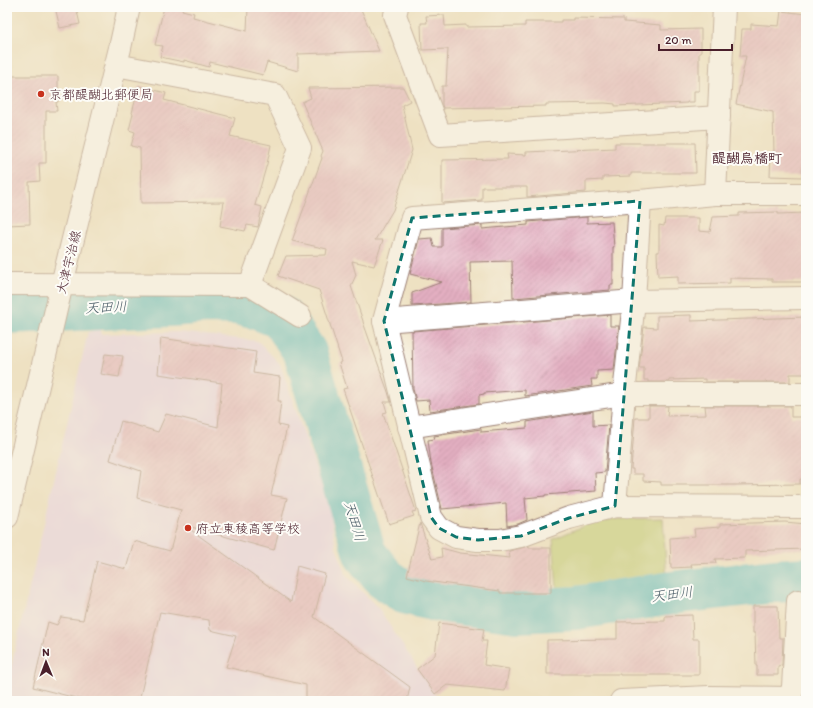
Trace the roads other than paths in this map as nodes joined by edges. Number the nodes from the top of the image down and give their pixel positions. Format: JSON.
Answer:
{"nodes":[{"id":1,"x":129,"y":7,"type":"edge"},
{"id":2,"x":397,"y":7,"type":"edge"},
{"id":3,"x":724,"y":7,"type":"edge"},
{"id":4,"x":116,"y":65,"type":"junction"},
{"id":5,"x":719,"y":117,"type":"junction"},
{"id":6,"x":715,"y":194,"type":"junction"},
{"id":7,"x":806,"y":194,"type":"edge"},
{"id":8,"x":640,"y":201,"type":"junction"},
{"id":9,"x":7,"y":284,"type":"edge"},
{"id":10,"x":62,"y":284,"type":"junction"},
{"id":11,"x":250,"y":285,"type":"junction"},
{"id":12,"x":806,"y":298,"type":"edge"},
{"id":13,"x":634,"y":301,"type":"junction"},
{"id":14,"x":300,"y":316,"type":"dead end"},
{"id":15,"x":384,"y":322,"type":"junction"},
{"id":16,"x":624,"y":394,"type":"junction"},
{"id":17,"x":806,"y":394,"type":"edge"},
{"id":18,"x":409,"y":427,"type":"junction"},
{"id":19,"x":615,"y":506,"type":"junction"},
{"id":20,"x":806,"y":507,"type":"edge"},
{"id":21,"x":7,"y":517,"type":"edge"},
{"id":22,"x":798,"y":601,"type":"dead end"},
{"id":23,"x":795,"y":693,"type":"edge"},
{"id":24,"x":621,"y":701,"type":"edge"}],
"edges":[{"from":1,"to":4,"type":"street","name":"大津宇治線"},
{"from":2,"to":5,"type":"street"},
{"from":3,"to":5,"type":"street"},
{"from":4,"to":10,"type":"street","name":"大津宇治線"},
{"from":4,"to":11,"type":"street"},
{"from":5,"to":6,"type":"street"},
{"from":6,"to":7,"type":"street"},
{"from":6,"to":8,"type":"street"},
{"from":8,"to":13,"type":"street"},
{"from":8,"to":15,"type":"street"},
{"from":9,"to":10,"type":"street"},
{"from":10,"to":11,"type":"street"},
{"from":10,"to":21,"type":"street","name":"大津宇治線"},
{"from":11,"to":14,"type":"street"},
{"from":12,"to":13,"type":"street"},
{"from":13,"to":15,"type":"street"},
{"from":13,"to":16,"type":"street"},
{"from":15,"to":18,"type":"street"},
{"from":16,"to":17,"type":"street"},
{"from":16,"to":18,"type":"street"},
{"from":16,"to":19,"type":"street"},
{"from":18,"to":19,"type":"street"},
{"from":19,"to":20,"type":"street"},
{"from":22,"to":23,"type":"street"},
{"from":23,"to":24,"type":"street"}]}
